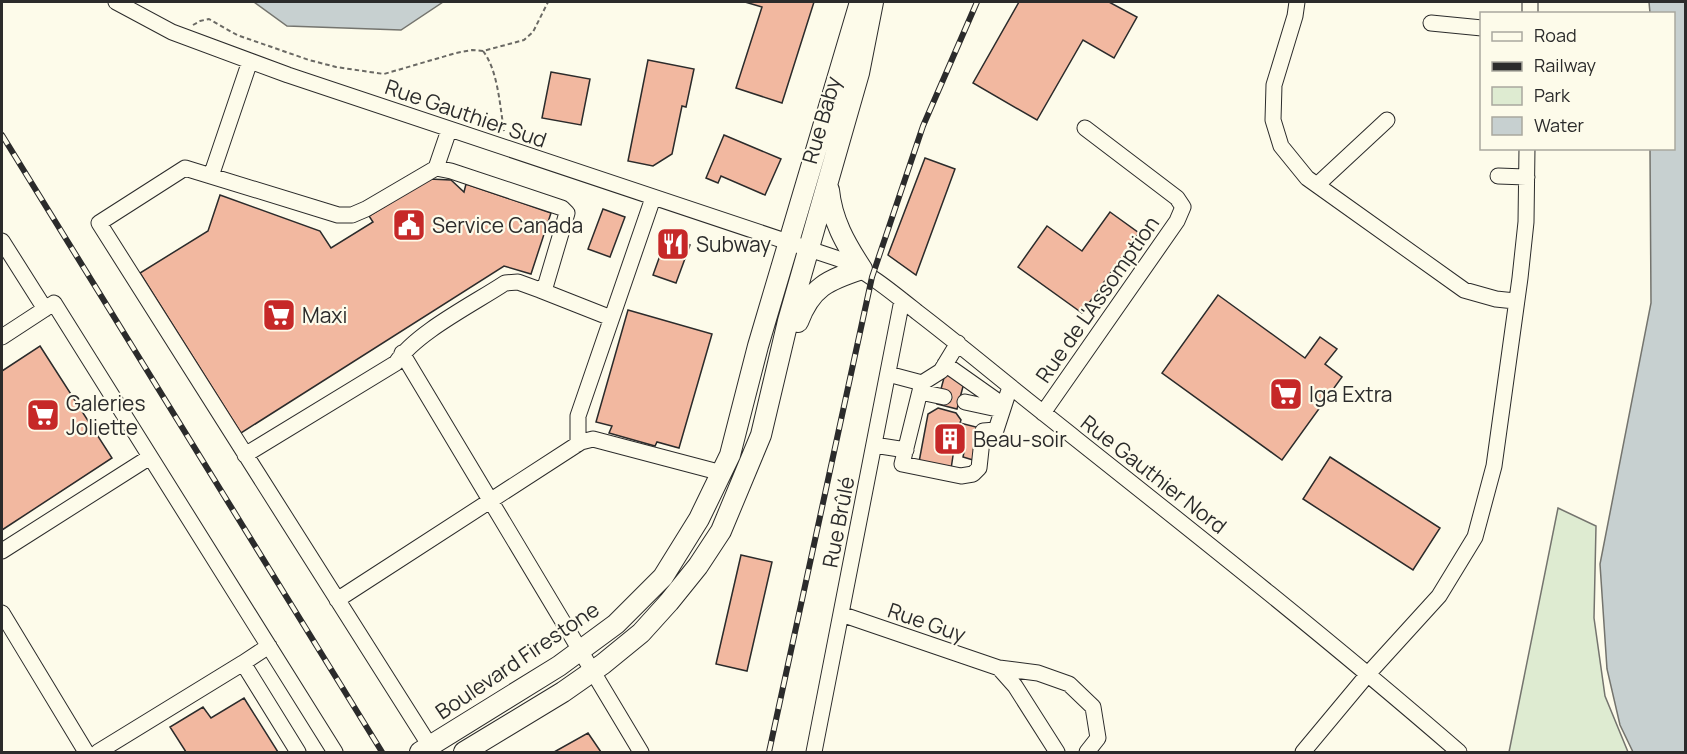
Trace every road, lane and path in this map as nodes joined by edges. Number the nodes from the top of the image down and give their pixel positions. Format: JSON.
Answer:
{"nodes":[{"id":1,"x":116,"y":2,"type":"edge"},
{"id":2,"x":548,"y":2,"type":"edge"},
{"id":3,"x":860,"y":2,"type":"edge"},
{"id":4,"x":873,"y":2,"type":"edge"},
{"id":5,"x":1297,"y":2,"type":"edge"},
{"id":6,"x":1431,"y":23,"type":"dead end"},
{"id":7,"x":188,"y":28,"type":"dead end"},
{"id":8,"x":1480,"y":28,"type":"edge"},
{"id":9,"x":483,"y":51,"type":"junction"},
{"id":10,"x":250,"y":61,"type":"junction"},
{"id":11,"x":1387,"y":120,"type":"dead end"},
{"id":12,"x":1085,"y":128,"type":"dead end"},
{"id":13,"x":449,"y":130,"type":"junction"},
{"id":14,"x":504,"y":136,"type":"dead end"},
{"id":15,"x":1527,"y":150,"type":"edge"},
{"id":16,"x":436,"y":168,"type":"junction"},
{"id":17,"x":212,"y":176,"type":"junction"},
{"id":18,"x":1498,"y":176,"type":"dead end"},
{"id":19,"x":1527,"y":177,"type":"junction"},
{"id":20,"x":828,"y":182,"type":"junction"},
{"id":21,"x":1317,"y":185,"type":"junction"},
{"id":22,"x":652,"y":198,"type":"junction"},
{"id":23,"x":2,"y":241,"type":"edge"},
{"id":24,"x":788,"y":243,"type":"junction"},
{"id":25,"x":808,"y":250,"type":"junction"},
{"id":26,"x":862,"y":269,"type":"junction"},
{"id":27,"x":540,"y":290,"type":"junction"},
{"id":28,"x":902,"y":300,"type":"junction"},
{"id":29,"x":1515,"y":301,"type":"junction"},
{"id":30,"x":45,"y":309,"type":"junction"},
{"id":31,"x":611,"y":318,"type":"junction"},
{"id":32,"x":2,"y":337,"type":"edge"},
{"id":33,"x":958,"y":343,"type":"junction"},
{"id":34,"x":402,"y":353,"type":"junction"},
{"id":35,"x":945,"y":364,"type":"junction"},
{"id":36,"x":888,"y":374,"type":"junction"},
{"id":37,"x":773,"y":386,"type":"junction"},
{"id":38,"x":1010,"y":387,"type":"junction"},
{"id":39,"x":921,"y":388,"type":"junction"},
{"id":40,"x":944,"y":397,"type":"dead end"},
{"id":41,"x":965,"y":402,"type":"dead end"},
{"id":42,"x":1003,"y":408,"type":"junction"},
{"id":43,"x":1043,"y":413,"type":"junction"},
{"id":44,"x":578,"y":444,"type":"junction"},
{"id":45,"x":874,"y":445,"type":"junction"},
{"id":46,"x":245,"y":454,"type":"junction"},
{"id":47,"x":150,"y":457,"type":"junction"},
{"id":48,"x":904,"y":457,"type":"junction"},
{"id":49,"x":722,"y":473,"type":"junction"},
{"id":50,"x":491,"y":501,"type":"junction"},
{"id":51,"x":2,"y":550,"type":"edge"},
{"id":52,"x":337,"y":600,"type":"junction"},
{"id":53,"x":2,"y":613,"type":"edge"},
{"id":54,"x":841,"y":614,"type":"junction"},
{"id":55,"x":269,"y":646,"type":"junction"},
{"id":56,"x":580,"y":650,"type":"junction"},
{"id":57,"x":243,"y":663,"type":"junction"},
{"id":58,"x":999,"y":668,"type":"junction"},
{"id":59,"x":592,"y":671,"type":"junction"},
{"id":60,"x":1368,"y":674,"type":"junction"},
{"id":61,"x":425,"y":749,"type":"edge"},
{"id":62,"x":86,"y":753,"type":"edge"},
{"id":63,"x":99,"y":753,"type":"edge"},
{"id":64,"x":298,"y":753,"type":"edge"},
{"id":65,"x":335,"y":753,"type":"edge"},
{"id":66,"x":464,"y":753,"type":"edge"},
{"id":67,"x":641,"y":753,"type":"edge"},
{"id":68,"x":814,"y":753,"type":"edge"},
{"id":69,"x":1057,"y":753,"type":"edge"},
{"id":70,"x":1087,"y":753,"type":"edge"},
{"id":71,"x":1304,"y":753,"type":"edge"},
{"id":72,"x":1459,"y":753,"type":"edge"}],
"edges":[{"from":1,"to":10,"type":"street","name":"Rue Gauthier Sud"},
{"from":2,"to":9,"type":"path"},
{"from":3,"to":24,"type":"main road","name":"Rue Baby"},
{"from":4,"to":20,"type":"main road","name":"Rue Baby"},
{"from":5,"to":21,"type":"street"},
{"from":6,"to":8,"type":"street"},
{"from":7,"to":9,"type":"path"},
{"from":9,"to":14,"type":"path"},
{"from":10,"to":13,"type":"street","name":"Rue Gauthier Sud"},
{"from":10,"to":17,"type":"street"},
{"from":11,"to":21,"type":"street"},
{"from":12,"to":43,"type":"street","name":"Rue de L'Assomption"},
{"from":13,"to":16,"type":"street"},
{"from":13,"to":22,"type":"street","name":"Rue Gauthier Sud"},
{"from":15,"to":19,"type":"street"},
{"from":16,"to":17,"type":"street"},
{"from":16,"to":27,"type":"street"},
{"from":17,"to":46,"type":"street"},
{"from":18,"to":19,"type":"street"},
{"from":19,"to":29,"type":"street"},
{"from":20,"to":25,"type":"main road","name":"Rue Baby"},
{"from":20,"to":26,"type":"main road"},
{"from":21,"to":29,"type":"street"},
{"from":22,"to":24,"type":"street","name":"Rue Gauthier Sud"},
{"from":22,"to":31,"type":"street"},
{"from":23,"to":30,"type":"street"},
{"from":24,"to":25,"type":"street","name":"Rue Gauthier Sud"},
{"from":24,"to":49,"type":"main road","name":"Boulevard Firestone"},
{"from":25,"to":26,"type":"street","name":"Rue Gauthier Nord"},
{"from":25,"to":37,"type":"main road"},
{"from":26,"to":28,"type":"street","name":"Rue Gauthier Nord"},
{"from":26,"to":37,"type":"main road"},
{"from":27,"to":31,"type":"street"},
{"from":27,"to":34,"type":"street"},
{"from":28,"to":33,"type":"street","name":"Rue Gauthier Nord"},
{"from":28,"to":36,"type":"street","name":"Rue Brûlé"},
{"from":29,"to":60,"type":"street"},
{"from":30,"to":32,"type":"street"},
{"from":30,"to":47,"type":"street"},
{"from":31,"to":44,"type":"street"},
{"from":33,"to":35,"type":"street"},
{"from":33,"to":38,"type":"street","name":"Rue Gauthier Nord"},
{"from":34,"to":46,"type":"street"},
{"from":34,"to":50,"type":"street"},
{"from":35,"to":39,"type":"street"},
{"from":35,"to":42,"type":"street"},
{"from":36,"to":39,"type":"street"},
{"from":36,"to":45,"type":"street","name":"Rue Brûlé"},
{"from":37,"to":59,"type":"main road"},
{"from":38,"to":42,"type":"street"},
{"from":38,"to":43,"type":"street","name":"Rue Gauthier Nord"},
{"from":39,"to":40,"type":"street"},
{"from":39,"to":48,"type":"street"},
{"from":41,"to":42,"type":"street"},
{"from":42,"to":48,"type":"street"},
{"from":43,"to":60,"type":"street","name":"Rue Gauthier Nord"},
{"from":44,"to":49,"type":"street"},
{"from":44,"to":50,"type":"street"},
{"from":45,"to":48,"type":"street"},
{"from":45,"to":54,"type":"street","name":"Rue Brûlé"},
{"from":46,"to":52,"type":"street"},
{"from":47,"to":51,"type":"street"},
{"from":47,"to":55,"type":"street"},
{"from":49,"to":56,"type":"main road","name":"Boulevard Firestone"},
{"from":50,"to":52,"type":"street"},
{"from":50,"to":56,"type":"street"},
{"from":52,"to":61,"type":"street"},
{"from":53,"to":62,"type":"street"},
{"from":54,"to":58,"type":"street","name":"Rue Guy"},
{"from":54,"to":68,"type":"street","name":"Rue Brûlé"},
{"from":55,"to":57,"type":"street"},
{"from":55,"to":65,"type":"street"},
{"from":56,"to":59,"type":"street"},
{"from":56,"to":61,"type":"main road","name":"Boulevard Firestone"},
{"from":57,"to":63,"type":"street"},
{"from":57,"to":64,"type":"street"},
{"from":58,"to":69,"type":"street"},
{"from":58,"to":70,"type":"street","name":"Rue Guy"},
{"from":59,"to":66,"type":"main road"},
{"from":59,"to":67,"type":"street"},
{"from":60,"to":71,"type":"street"},
{"from":60,"to":72,"type":"street","name":"Rue Gauthier Nord"}]}
